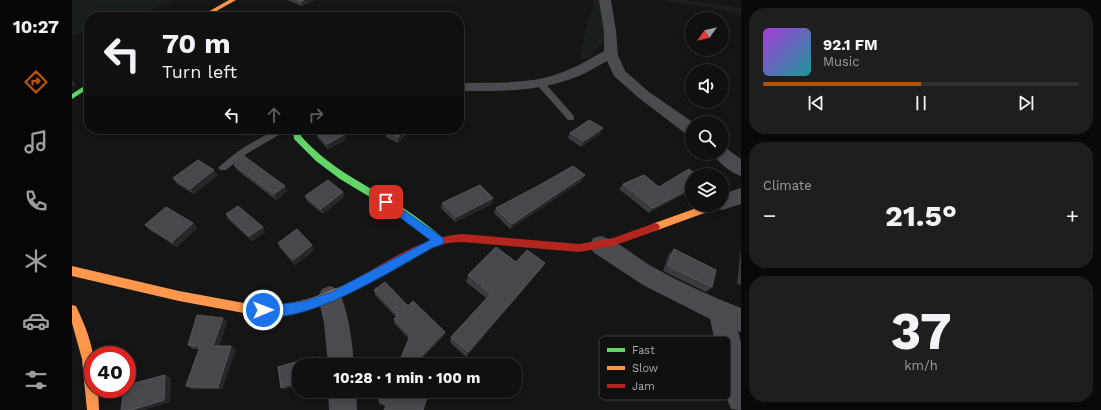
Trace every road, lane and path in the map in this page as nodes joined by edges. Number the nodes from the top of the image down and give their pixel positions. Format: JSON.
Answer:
{"nodes":[{"id":1,"x":233,"y":0,"type":"edge"},
{"id":2,"x":605,"y":0,"type":"edge"},
{"id":3,"x":211,"y":12,"type":"edge"},
{"id":4,"x":611,"y":53,"type":"junction"},
{"id":5,"x":540,"y":83,"type":"junction"},
{"id":6,"x":464,"y":87,"type":"edge"},
{"id":7,"x":84,"y":89,"type":"edge"},
{"id":8,"x":72,"y":97,"type":"edge"},
{"id":9,"x":571,"y":118,"type":"dead end"},
{"id":10,"x":685,"y":125,"type":"edge"},
{"id":11,"x":274,"y":134,"type":"edge"},
{"id":12,"x":297,"y":134,"type":"edge"},
{"id":13,"x":729,"y":159,"type":"edge"},
{"id":14,"x":223,"y":168,"type":"dead end"},
{"id":15,"x":741,"y":169,"type":"edge"},
{"id":16,"x":741,"y":196,"type":"edge"},
{"id":17,"x":729,"y":200,"type":"edge"},
{"id":18,"x":695,"y":212,"type":"edge"},
{"id":19,"x":440,"y":241,"type":"junction"},
{"id":20,"x":601,"y":245,"type":"junction"},
{"id":21,"x":72,"y":271,"type":"edge"},
{"id":22,"x":330,"y":297,"type":"junction"},
{"id":23,"x":72,"y":310,"type":"edge"},
{"id":24,"x":731,"y":316,"type":"edge"},
{"id":25,"x":340,"y":358,"type":"edge"},
{"id":26,"x":342,"y":398,"type":"edge"},
{"id":27,"x":741,"y":399,"type":"edge"},
{"id":28,"x":93,"y":410,"type":"edge"},
{"id":29,"x":343,"y":410,"type":"edge"}],
"edges":[{"from":1,"to":3,"type":"street"},
{"from":2,"to":4,"type":"street"},
{"from":4,"to":5,"type":"street"},
{"from":4,"to":10,"type":"street"},
{"from":5,"to":6,"type":"street"},
{"from":5,"to":9,"type":"lane"},
{"from":7,"to":8,"type":"street"},
{"from":11,"to":14,"type":"lane"},
{"from":12,"to":19,"type":"street"},
{"from":13,"to":15,"type":"street"},
{"from":16,"to":17,"type":"street"},
{"from":18,"to":20,"type":"street"},
{"from":19,"to":20,"type":"street"},
{"from":19,"to":22,"type":"street"},
{"from":20,"to":24,"type":"street"},
{"from":21,"to":22,"type":"street"},
{"from":22,"to":25,"type":"street"},
{"from":23,"to":28,"type":"street"},
{"from":24,"to":27,"type":"street"},
{"from":26,"to":29,"type":"street"}]}
